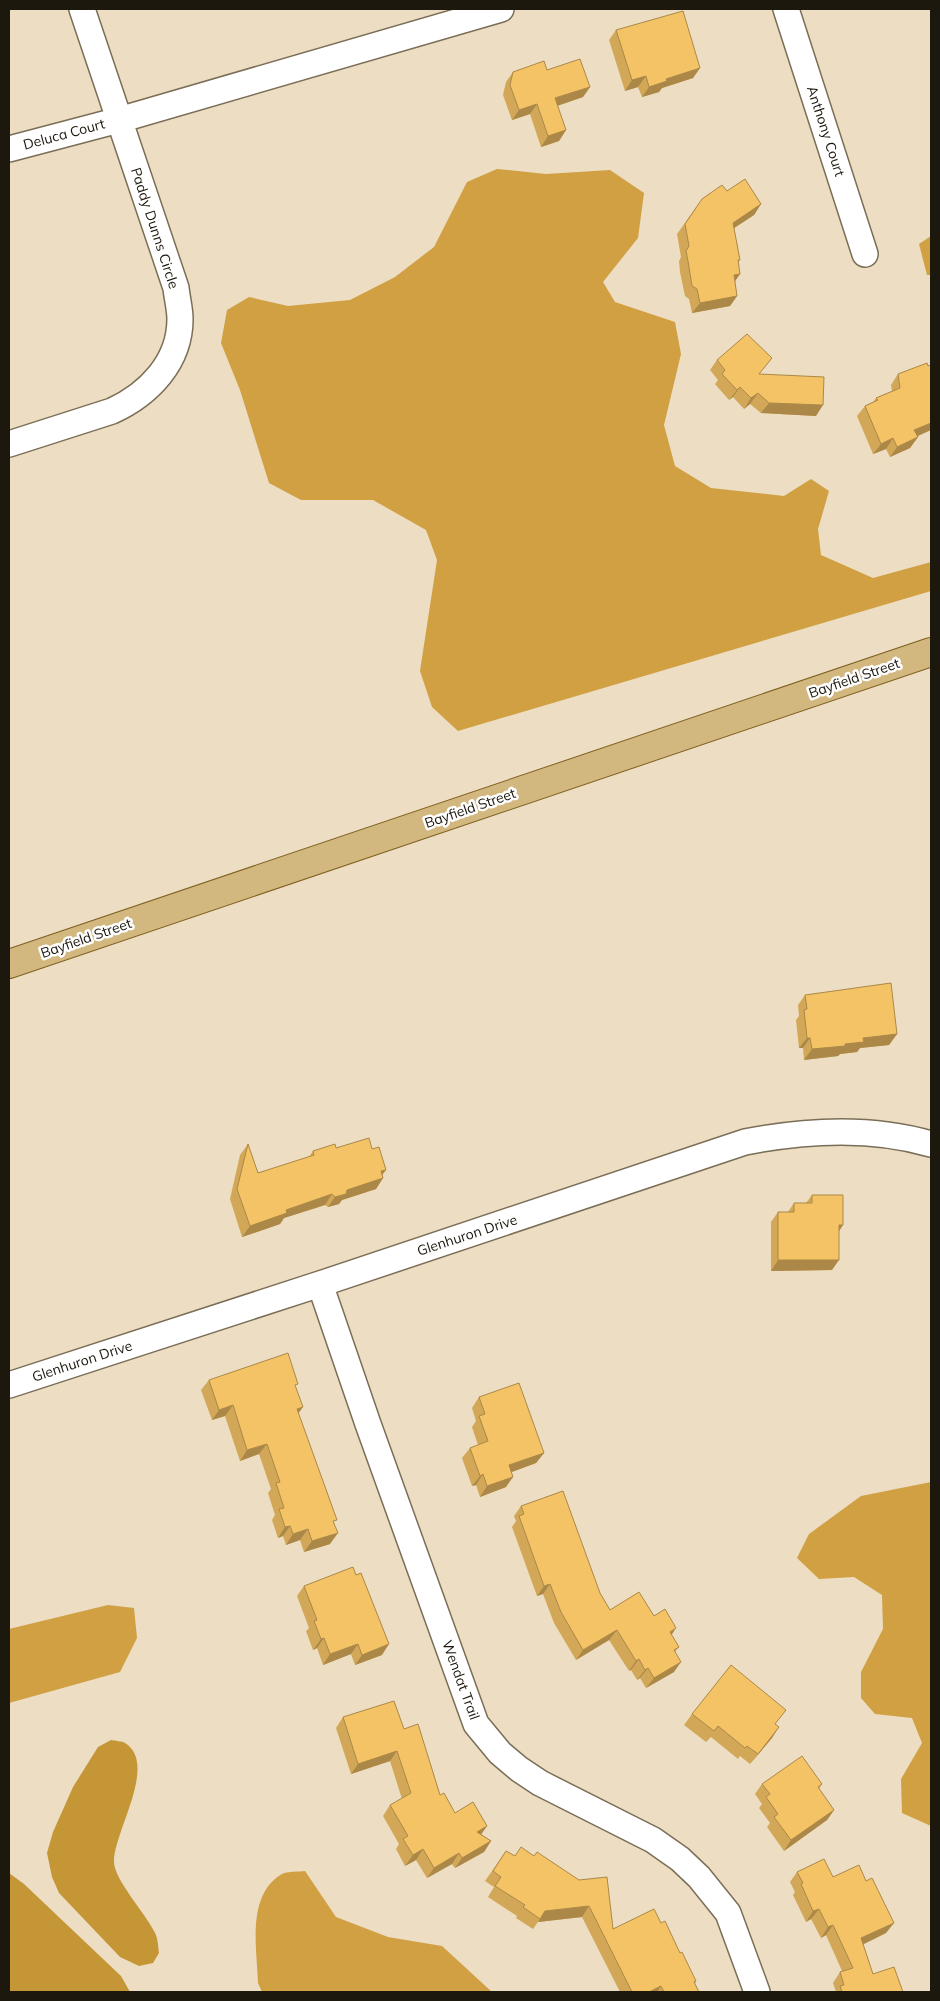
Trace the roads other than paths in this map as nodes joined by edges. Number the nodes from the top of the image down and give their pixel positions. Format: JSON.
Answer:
{"nodes":[{"id":1,"x":82,"y":9,"type":"edge"},
{"id":2,"x":501,"y":9,"type":"edge"},
{"id":3,"x":786,"y":9,"type":"edge"},
{"id":4,"x":119,"y":120,"type":"junction"},
{"id":5,"x":9,"y":149,"type":"edge"},
{"id":6,"x":865,"y":254,"type":"dead end"},
{"id":7,"x":9,"y":444,"type":"edge"},
{"id":8,"x":931,"y":652,"type":"edge"},
{"id":9,"x":9,"y":964,"type":"edge"},
{"id":10,"x":931,"y":1144,"type":"edge"},
{"id":11,"x":320,"y":1284,"type":"junction"},
{"id":12,"x":9,"y":1384,"type":"edge"},
{"id":13,"x":757,"y":1992,"type":"edge"}],
"edges":[{"from":1,"to":4,"type":"street","name":"Paddy Dunns Circle"},
{"from":2,"to":4,"type":"street"},
{"from":3,"to":6,"type":"street","name":"Anthony Court"},
{"from":4,"to":5,"type":"street","name":"Deluca Court"},
{"from":4,"to":7,"type":"street","name":"Paddy Dunns Circle"},
{"from":8,"to":9,"type":"main road","name":"Bayfield Street"},
{"from":10,"to":11,"type":"street","name":"Glenhuron Drive"},
{"from":11,"to":12,"type":"street","name":"Glenhuron Drive"},
{"from":11,"to":13,"type":"street","name":"Wendat Trail"}]}
